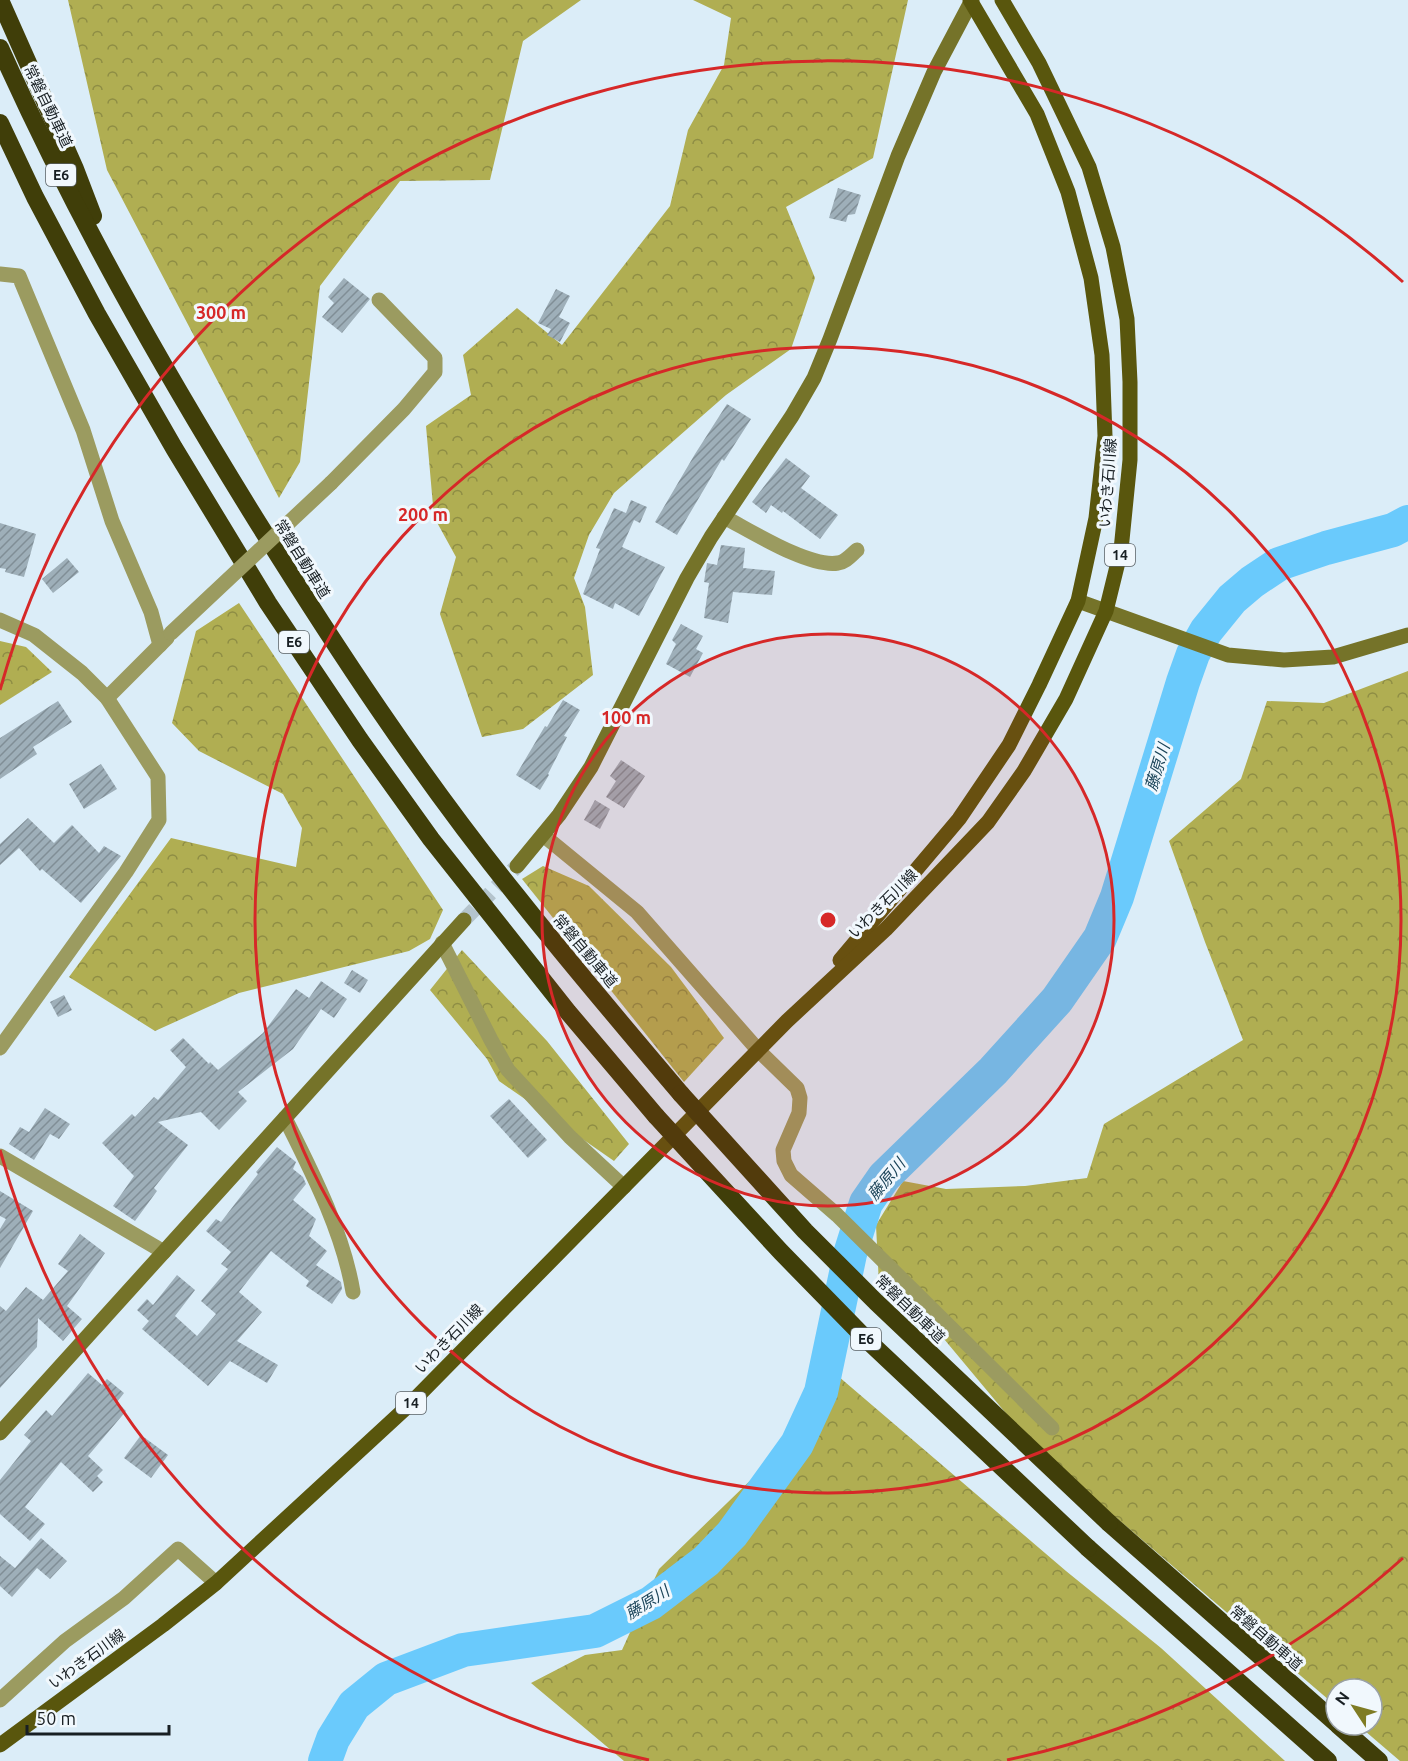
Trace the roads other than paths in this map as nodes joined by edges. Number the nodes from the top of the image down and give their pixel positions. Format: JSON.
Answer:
{"nodes":[{"id":1,"x":0,"y":0,"type":"edge"},
{"id":2,"x":1002,"y":0,"type":"edge"},
{"id":3,"x":971,"y":1,"type":"edge"},
{"id":4,"x":0,"y":48,"type":"edge"},
{"id":5,"x":0,"y":123,"type":"edge"},
{"id":6,"x":0,"y":274,"type":"edge"},
{"id":7,"x":125,"y":299,"type":"junction"},
{"id":8,"x":379,"y":300,"type":"dead end"},
{"id":9,"x":724,"y":517,"type":"junction"},
{"id":10,"x":857,"y":550,"type":"dead end"},
{"id":11,"x":1078,"y":601,"type":"junction"},
{"id":12,"x":1106,"y":611,"type":"junction"},
{"id":13,"x":0,"y":620,"type":"edge"},
{"id":14,"x":1408,"y":635,"type":"edge"},
{"id":15,"x":160,"y":645,"type":"junction"},
{"id":16,"x":107,"y":698,"type":"junction"},
{"id":17,"x":543,"y":835,"type":"junction"},
{"id":18,"x":518,"y":866,"type":"tunnel mouth"},
{"id":19,"x":464,"y":920,"type":"tunnel mouth"},
{"id":20,"x":442,"y":943,"type":"junction"},
{"id":21,"x":787,"y":1021,"type":"junction"},
{"id":22,"x":0,"y":1048,"type":"edge"},
{"id":23,"x":758,"y":1050,"type":"junction"},
{"id":24,"x":285,"y":1118,"type":"junction"},
{"id":25,"x":0,"y":1156,"type":"edge"},
{"id":26,"x":624,"y":1187,"type":"junction"},
{"id":27,"x":164,"y":1252,"type":"junction"},
{"id":28,"x":353,"y":1292,"type":"dead end"},
{"id":29,"x":1052,"y":1428,"type":"dead end"},
{"id":30,"x":0,"y":1433,"type":"edge"},
{"id":31,"x":216,"y":1583,"type":"junction"},
{"id":32,"x":0,"y":1700,"type":"edge"},
{"id":33,"x":1324,"y":1713,"type":"edge"},
{"id":34,"x":1352,"y":1737,"type":"edge"},
{"id":35,"x":0,"y":1745,"type":"edge"},
{"id":36,"x":1328,"y":1761,"type":"edge"},
{"id":37,"x":1379,"y":1761,"type":"edge"}],
"edges":[{"from":1,"to":7,"type":"highway"},
{"from":2,"to":12,"type":"main road","name":"いわき石川線","number":"14"},
{"from":3,"to":9,"type":"street"},
{"from":3,"to":11,"type":"main road","name":"いわき石川線","number":"14"},
{"from":4,"to":7,"type":"highway","name":"常磐自動車道","number":"E6"},
{"from":5,"to":36,"type":"highway","number":"E6","bridge":true},
{"from":6,"to":15,"type":"street"},
{"from":7,"to":33,"type":"highway","name":"常磐自動車道","number":"E6","bridge":true},
{"from":8,"to":15,"type":"street","bridge":true},
{"from":9,"to":10,"type":"street"},
{"from":9,"to":17,"type":"street"},
{"from":11,"to":12,"type":"street"},
{"from":11,"to":21,"type":"main road","name":"いわき石川線","number":"14"},
{"from":12,"to":14,"type":"street"},
{"from":12,"to":21,"type":"main road","name":"いわき石川線","number":"14"},
{"from":13,"to":16,"type":"street"},
{"from":15,"to":16,"type":"street"},
{"from":16,"to":22,"type":"street"},
{"from":17,"to":18,"type":"street"},
{"from":17,"to":23,"type":"street"},
{"from":19,"to":20,"type":"street"},
{"from":20,"to":24,"type":"street"},
{"from":20,"to":26,"type":"street"},
{"from":21,"to":23,"type":"main road","name":"いわき石川線","number":"14"},
{"from":23,"to":26,"type":"main road","name":"いわき石川線","number":"14"},
{"from":23,"to":29,"type":"street"},
{"from":24,"to":27,"type":"street"},
{"from":24,"to":28,"type":"street"},
{"from":25,"to":27,"type":"street"},
{"from":26,"to":31,"type":"main road","name":"いわき石川線","number":"14"},
{"from":27,"to":30,"type":"street"},
{"from":31,"to":32,"type":"street"},
{"from":31,"to":35,"type":"main road","name":"いわき石川線","number":"14"},
{"from":34,"to":37,"type":"highway","name":"常磐自動車道","number":"E6"}]}
